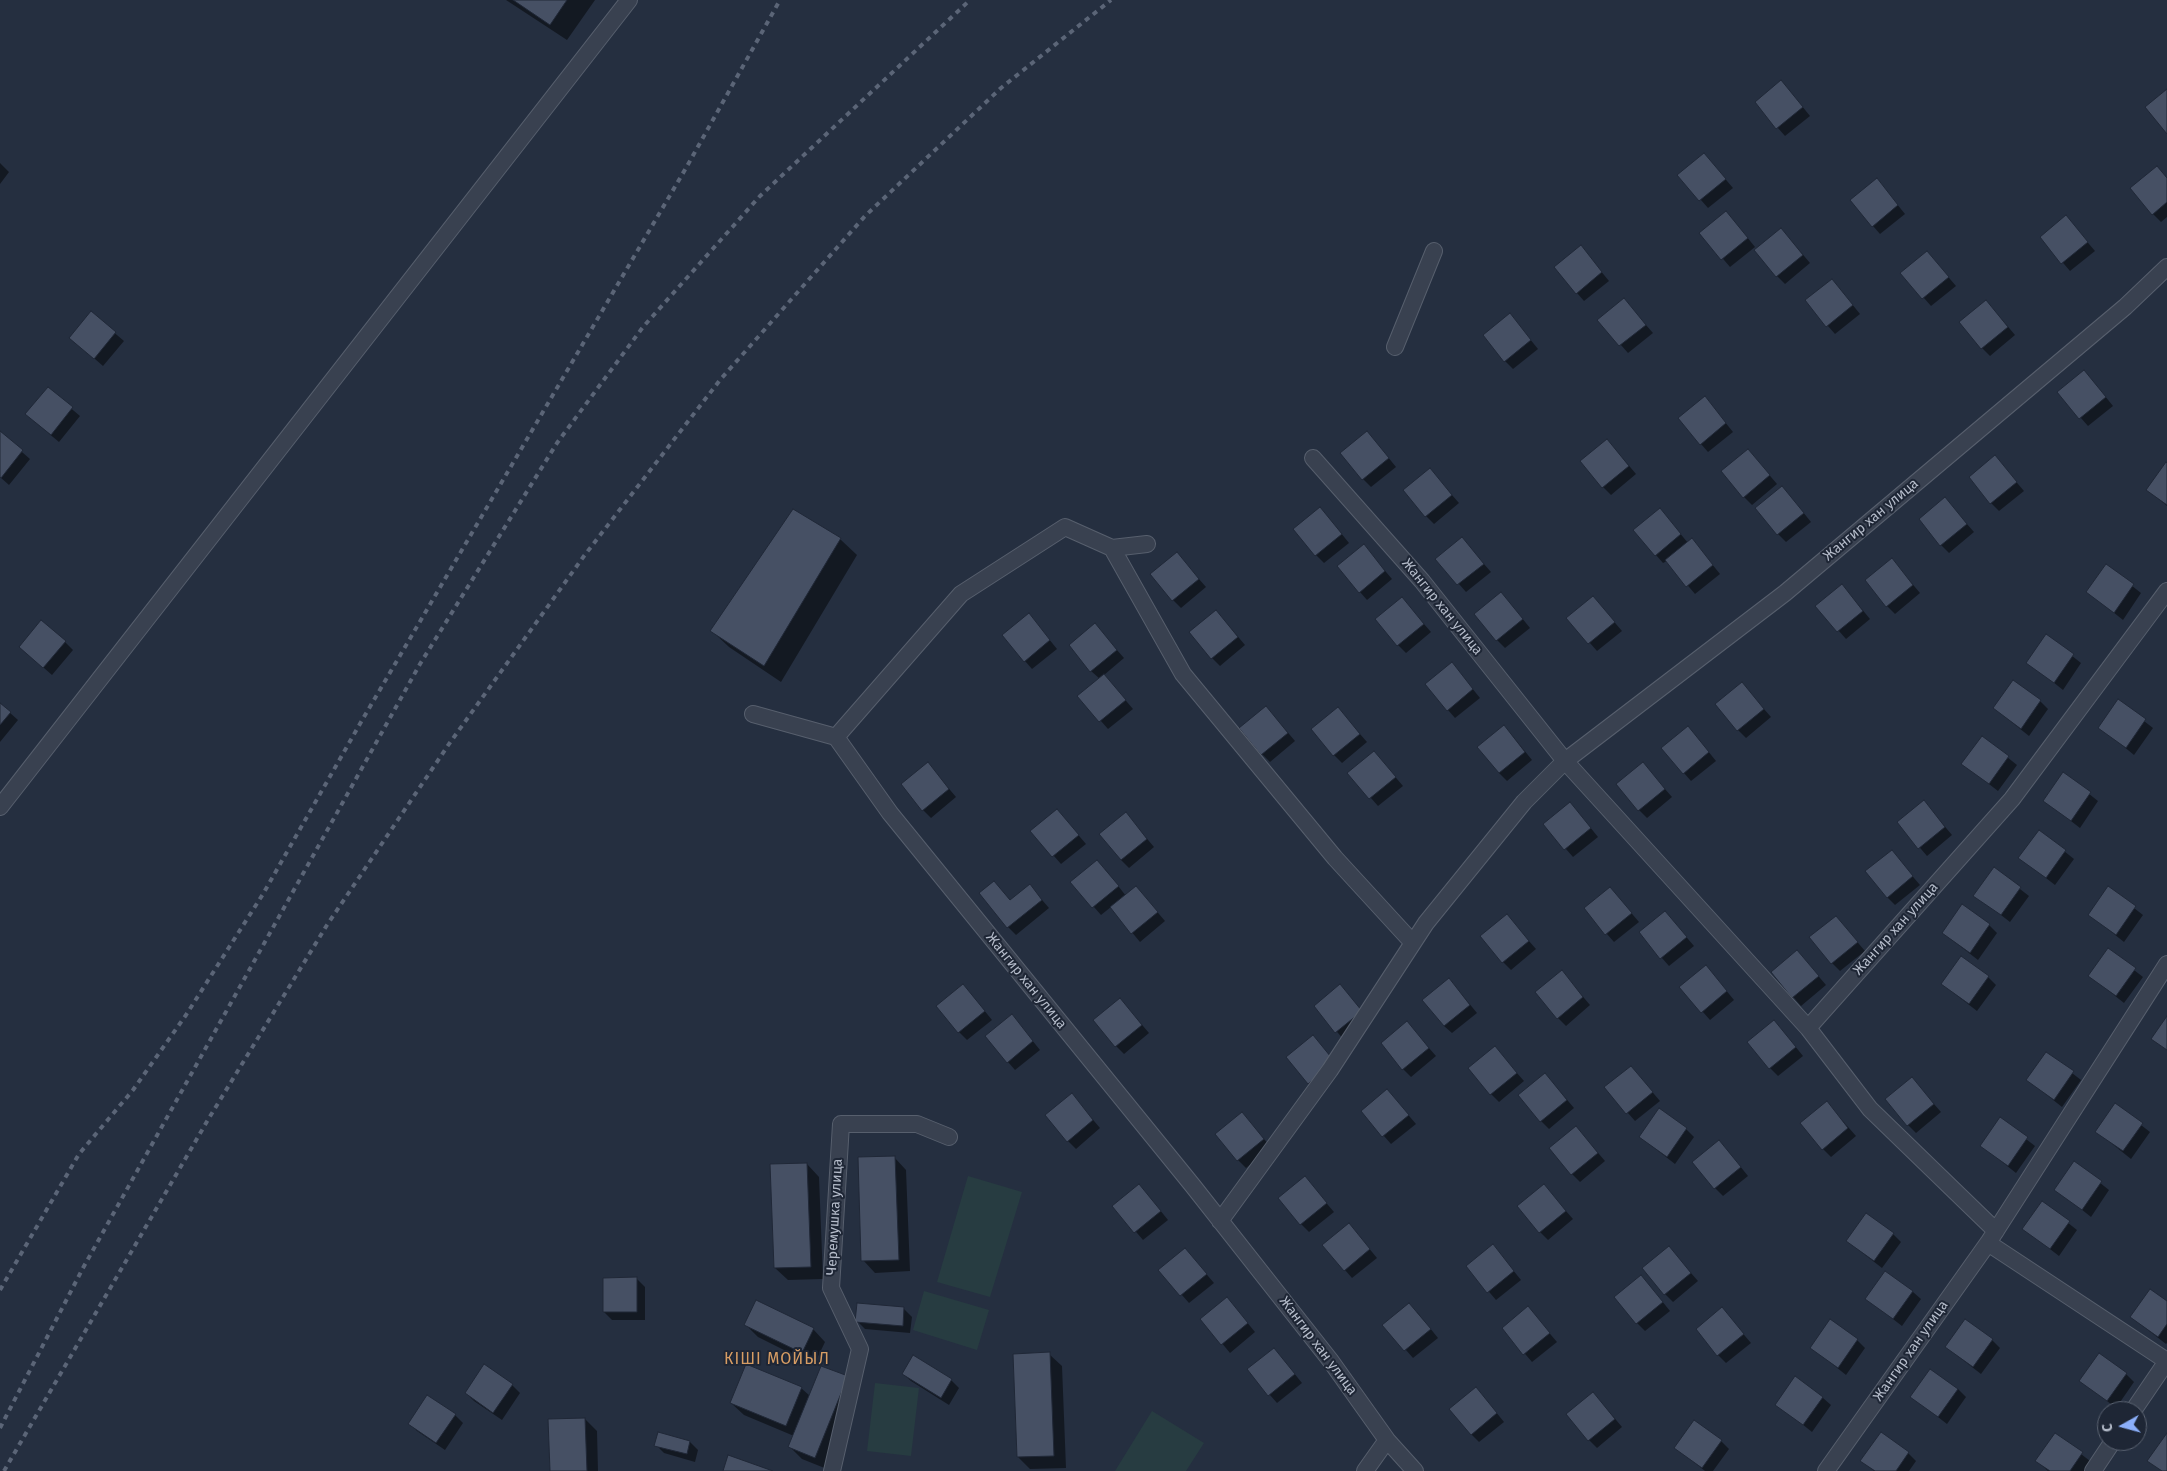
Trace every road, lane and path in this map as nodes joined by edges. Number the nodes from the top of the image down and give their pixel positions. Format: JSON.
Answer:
{"nodes":[{"id":1,"x":629,"y":0,"type":"edge"},
{"id":2,"x":1434,"y":251,"type":"dead end"},
{"id":3,"x":2167,"y":267,"type":"edge"},
{"id":4,"x":1395,"y":347,"type":"dead end"},
{"id":5,"x":1313,"y":458,"type":"dead end"},
{"id":6,"x":1147,"y":544,"type":"dead end"},
{"id":7,"x":1112,"y":548,"type":"junction"},
{"id":8,"x":2167,"y":592,"type":"edge"},
{"id":9,"x":753,"y":714,"type":"dead end"},
{"id":10,"x":836,"y":737,"type":"junction"},
{"id":11,"x":1566,"y":761,"type":"junction"},
{"id":12,"x":0,"y":807,"type":"edge"},
{"id":13,"x":1413,"y":943,"type":"junction"},
{"id":14,"x":2167,"y":964,"type":"edge"},
{"id":15,"x":1808,"y":1028,"type":"junction"},
{"id":16,"x":949,"y":1137,"type":"dead end"},
{"id":17,"x":1220,"y":1221,"type":"junction"},
{"id":18,"x":1992,"y":1237,"type":"junction"},
{"id":19,"x":2167,"y":1361,"type":"edge"},
{"id":20,"x":2140,"y":1401,"type":"edge"},
{"id":21,"x":1387,"y":1440,"type":"junction"},
{"id":22,"x":2106,"y":1451,"type":"edge"},
{"id":23,"x":832,"y":1471,"type":"edge"},
{"id":24,"x":1365,"y":1471,"type":"edge"},
{"id":25,"x":1416,"y":1471,"type":"edge"},
{"id":26,"x":1826,"y":1471,"type":"edge"},
{"id":27,"x":2093,"y":1471,"type":"edge"}],
"edges":[{"from":1,"to":12,"type":"street"},
{"from":2,"to":4,"type":"street"},
{"from":3,"to":11,"type":"street","name":"Жангир хан улица"},
{"from":5,"to":11,"type":"street","name":"Жангир хан улица"},
{"from":6,"to":7,"type":"street"},
{"from":7,"to":10,"type":"street"},
{"from":7,"to":13,"type":"street"},
{"from":8,"to":15,"type":"street","name":"Жангир хан улица"},
{"from":9,"to":10,"type":"street"},
{"from":10,"to":17,"type":"street","name":"Жангир хан улица"},
{"from":11,"to":13,"type":"street","name":"Жангир хан улица"},
{"from":11,"to":15,"type":"street","name":"Жангир хан улица"},
{"from":13,"to":17,"type":"street","name":"Жангир хан улица"},
{"from":14,"to":18,"type":"street","name":"Жангир хан улица"},
{"from":15,"to":18,"type":"street","name":"Жангир хан улица"},
{"from":16,"to":23,"type":"street","name":"Черемушка улица"},
{"from":17,"to":21,"type":"street","name":"Жангир хан улица"},
{"from":18,"to":19,"type":"street"},
{"from":18,"to":26,"type":"street","name":"Жангир хан улица"},
{"from":19,"to":20,"type":"street"},
{"from":21,"to":24,"type":"street"},
{"from":21,"to":25,"type":"street","name":"Жангир хан улица"},
{"from":22,"to":27,"type":"street"}]}
